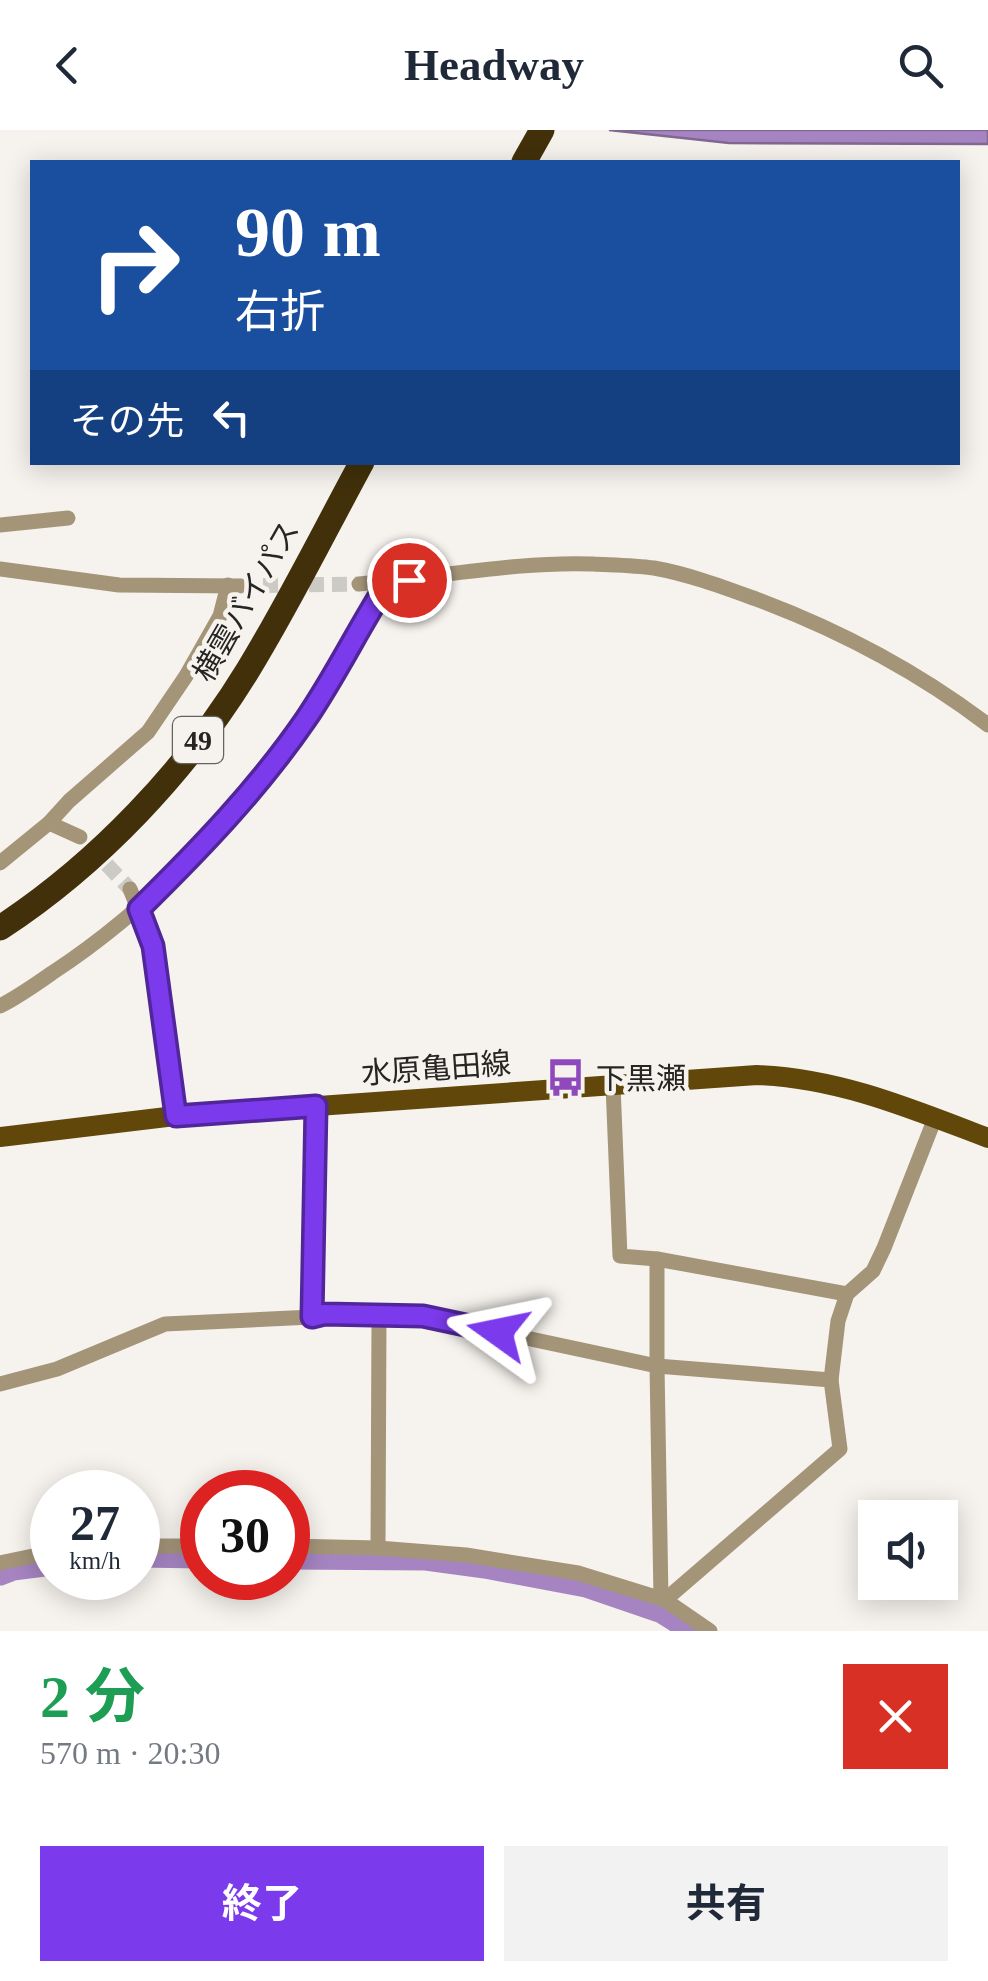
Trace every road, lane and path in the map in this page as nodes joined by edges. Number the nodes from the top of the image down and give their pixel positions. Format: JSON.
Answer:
{"nodes":[{"id":1,"x":542,"y":130,"type":"edge"},
{"id":2,"x":525,"y":160,"type":"edge"},
{"id":3,"x":360,"y":465,"type":"edge"},
{"id":4,"x":68,"y":518,"type":"dead end"},
{"id":5,"x":0,"y":525,"type":"edge"},
{"id":6,"x":0,"y":569,"type":"edge"},
{"id":7,"x":388,"y":582,"type":"junction"},
{"id":8,"x":359,"y":584,"type":"tunnel mouth"},
{"id":9,"x":988,"y":725,"type":"edge"},
{"id":10,"x":49,"y":822,"type":"junction"},
{"id":11,"x":80,"y":837,"type":"tunnel mouth"},
{"id":12,"x":0,"y":863,"type":"edge"},
{"id":13,"x":130,"y":889,"type":"tunnel mouth"},
{"id":14,"x":139,"y":909,"type":"junction"},
{"id":15,"x":0,"y":928,"type":"edge"},
{"id":16,"x":0,"y":1006,"type":"edge"},
{"id":17,"x":612,"y":1085,"type":"junction"},
{"id":18,"x":316,"y":1106,"type":"junction"},
{"id":19,"x":176,"y":1116,"type":"junction"},
{"id":20,"x":935,"y":1118,"type":"junction"},
{"id":21,"x":0,"y":1137,"type":"edge"},
{"id":22,"x":988,"y":1138,"type":"edge"},
{"id":23,"x":657,"y":1259,"type":"junction"},
{"id":24,"x":847,"y":1294,"type":"junction"},
{"id":25,"x":379,"y":1315,"type":"junction"},
{"id":26,"x":312,"y":1317,"type":"junction"},
{"id":27,"x":656,"y":1366,"type":"junction"},
{"id":28,"x":832,"y":1380,"type":"junction"},
{"id":29,"x":0,"y":1384,"type":"edge"},
{"id":30,"x":310,"y":1546,"type":"edge"},
{"id":31,"x":378,"y":1548,"type":"junction"},
{"id":32,"x":30,"y":1557,"type":"edge"},
{"id":33,"x":0,"y":1563,"type":"edge"},
{"id":34,"x":663,"y":1599,"type":"junction"},
{"id":35,"x":710,"y":1631,"type":"edge"}],
"edges":[{"from":1,"to":2,"type":"highway"},
{"from":3,"to":15,"type":"highway","name":"横雲バイパス","number":"49"},
{"from":4,"to":5,"type":"street"},
{"from":6,"to":10,"type":"street"},
{"from":7,"to":8,"type":"street"},
{"from":7,"to":9,"type":"street"},
{"from":7,"to":14,"type":"street"},
{"from":10,"to":11,"type":"street"},
{"from":10,"to":12,"type":"street"},
{"from":13,"to":14,"type":"street"},
{"from":14,"to":16,"type":"street"},
{"from":14,"to":19,"type":"street"},
{"from":17,"to":18,"type":"main road","name":"水原亀田線"},
{"from":17,"to":20,"type":"main road","name":"水原亀田線"},
{"from":17,"to":23,"type":"street"},
{"from":18,"to":19,"type":"main road","name":"水原亀田線"},
{"from":18,"to":26,"type":"street"},
{"from":19,"to":21,"type":"main road","name":"水原亀田線"},
{"from":20,"to":22,"type":"main road","name":"水原亀田線"},
{"from":20,"to":24,"type":"street"},
{"from":23,"to":24,"type":"street"},
{"from":23,"to":27,"type":"street"},
{"from":24,"to":28,"type":"street"},
{"from":25,"to":26,"type":"street"},
{"from":25,"to":27,"type":"street"},
{"from":25,"to":31,"type":"street"},
{"from":26,"to":29,"type":"street"},
{"from":27,"to":28,"type":"street"},
{"from":27,"to":34,"type":"street"},
{"from":28,"to":34,"type":"street"},
{"from":30,"to":31,"type":"street"},
{"from":31,"to":34,"type":"street"},
{"from":32,"to":33,"type":"street"},
{"from":34,"to":35,"type":"street"}]}
